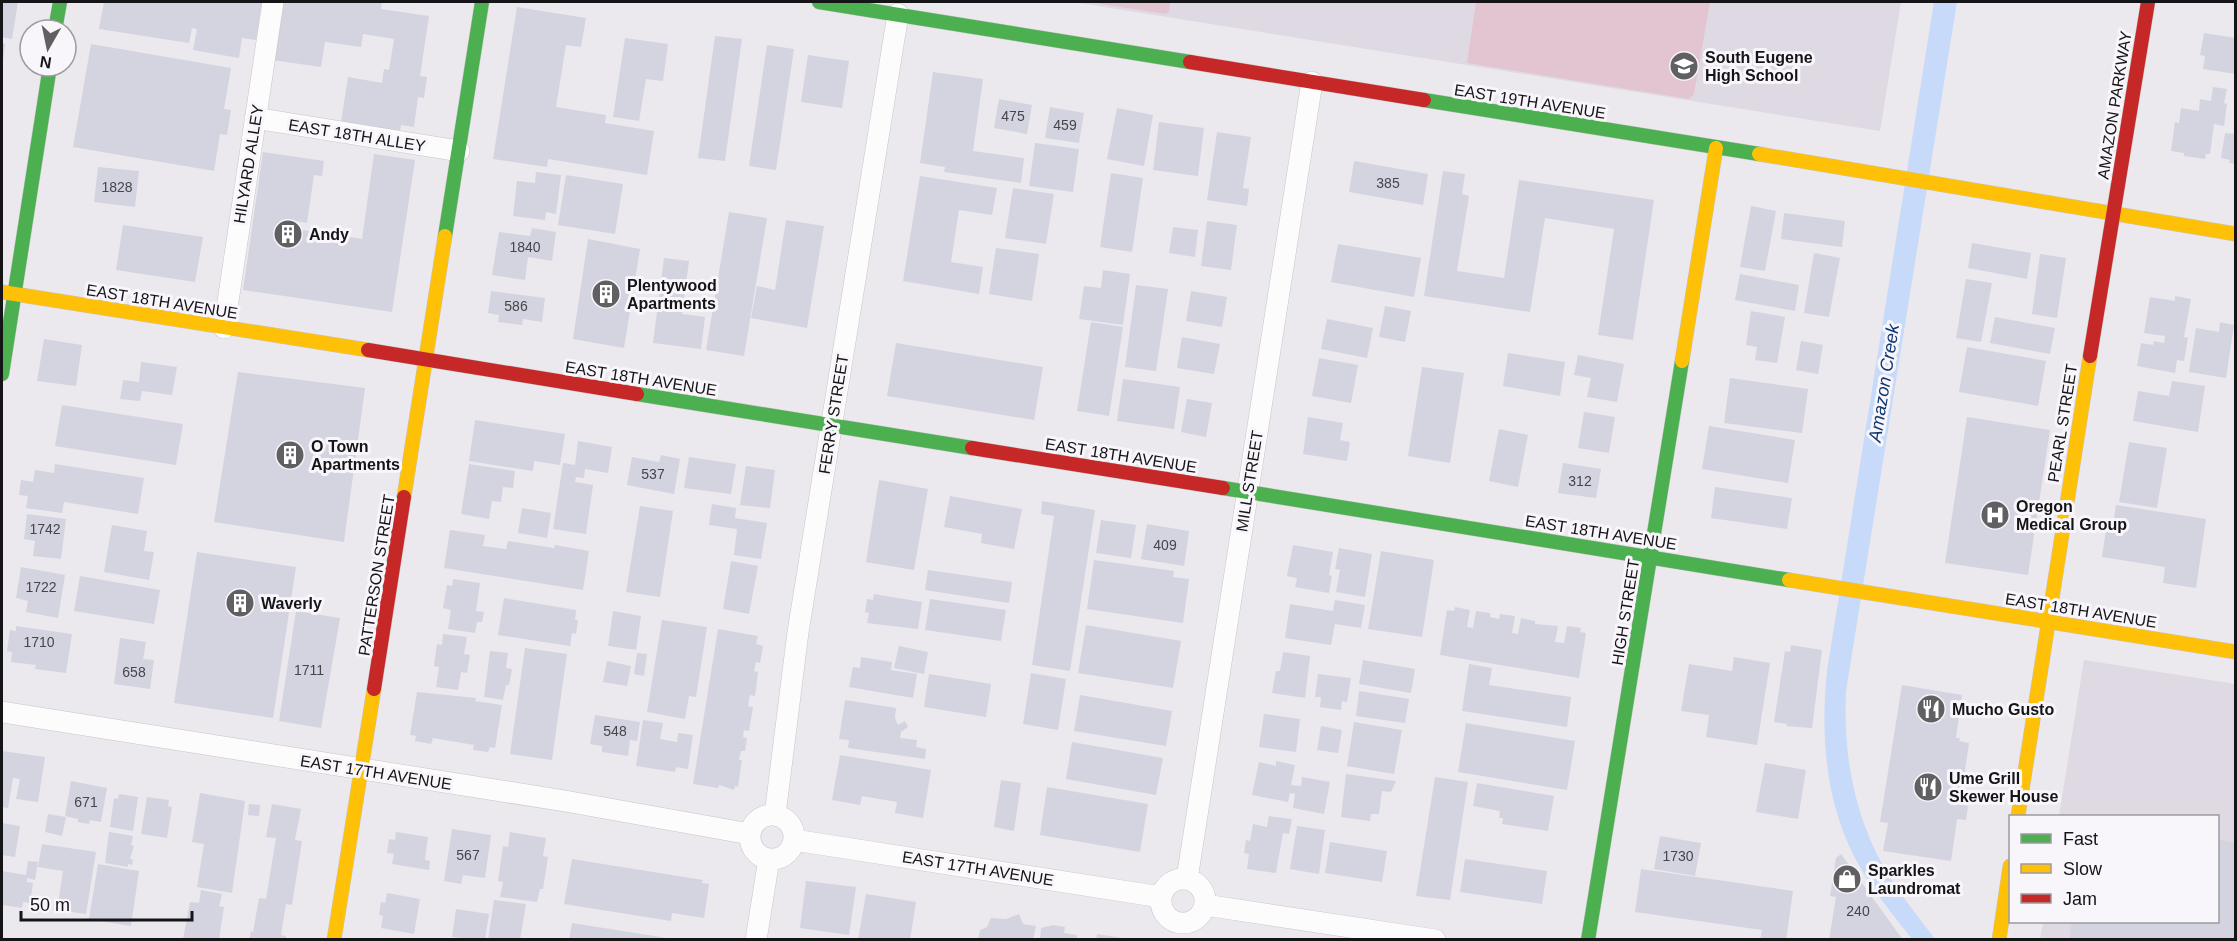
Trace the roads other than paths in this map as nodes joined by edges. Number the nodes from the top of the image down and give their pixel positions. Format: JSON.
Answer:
{"nodes":[{"id":1,"x":60,"y":2,"type":"edge"},
{"id":2,"x":273,"y":2,"type":"edge"},
{"id":3,"x":482,"y":2,"type":"edge"},
{"id":4,"x":819,"y":2,"type":"edge"},
{"id":5,"x":2148,"y":2,"type":"edge"},
{"id":6,"x":898,"y":14,"type":"junction"},
{"id":7,"x":58,"y":18,"type":"edge"},
{"id":8,"x":48,"y":78,"type":"edge"},
{"id":9,"x":1312,"y":82,"type":"junction"},
{"id":10,"x":255,"y":118,"type":"junction"},
{"id":11,"x":1716,"y":148,"type":"junction"},
{"id":12,"x":459,"y":151,"type":"junction"},
{"id":13,"x":2113,"y":213,"type":"junction"},
{"id":14,"x":2235,"y":234,"type":"edge"},
{"id":15,"x":8,"y":293,"type":"edge"},
{"id":16,"x":224,"y":328,"type":"junction"},
{"id":17,"x":426,"y":359,"type":"junction"},
{"id":18,"x":2,"y":374,"type":"edge"},
{"id":19,"x":831,"y":426,"type":"junction"},
{"id":20,"x":1248,"y":492,"type":"junction"},
{"id":21,"x":1650,"y":557,"type":"junction"},
{"id":22,"x":2048,"y":621,"type":"junction"},
{"id":23,"x":2235,"y":652,"type":"edge"},
{"id":24,"x":2,"y":712,"type":"edge"},
{"id":25,"x":362,"y":769,"type":"junction"},
{"id":26,"x":775,"y":815,"type":"junction"},
{"id":27,"x":2018,"y":815,"type":"edge"},
{"id":28,"x":750,"y":834,"type":"junction"},
{"id":29,"x":794,"y":840,"type":"junction"},
{"id":30,"x":769,"y":859,"type":"junction"},
{"id":31,"x":2009,"y":873,"type":"edge"},
{"id":32,"x":1187,"y":879,"type":"junction"},
{"id":33,"x":1161,"y":897,"type":"junction"},
{"id":34,"x":1205,"y":905,"type":"junction"},
{"id":35,"x":1178,"y":931,"type":"edge"},
{"id":36,"x":334,"y":939,"type":"edge"},
{"id":37,"x":756,"y":939,"type":"edge"},
{"id":38,"x":1435,"y":939,"type":"edge"},
{"id":39,"x":1588,"y":939,"type":"edge"},
{"id":40,"x":1999,"y":939,"type":"edge"}],
"edges":[{"from":1,"to":7,"type":"main road"},
{"from":2,"to":10,"type":"street","name":"HILYARD ALLEY"},
{"from":3,"to":12,"type":"main road","name":"PATTERSON STREET"},
{"from":4,"to":6,"type":"main road","name":"EAST 19TH AVENUE"},
{"from":5,"to":13,"type":"main road","name":"AMAZON PARKWAY"},
{"from":6,"to":9,"type":"main road","name":"EAST 19TH AVENUE"},
{"from":6,"to":19,"type":"street","name":"FERRY STREET"},
{"from":8,"to":15,"type":"main road"},
{"from":9,"to":11,"type":"main road","name":"EAST 19TH AVENUE"},
{"from":9,"to":20,"type":"street","name":"MILL STREET"},
{"from":10,"to":12,"type":"street","name":"EAST 18TH ALLEY"},
{"from":10,"to":16,"type":"street","name":"HILYARD ALLEY"},
{"from":11,"to":13,"type":"main road","name":"EAST 19TH AVENUE"},
{"from":11,"to":21,"type":"main road","name":"HIGH STREET"},
{"from":12,"to":17,"type":"main road","name":"PATTERSON STREET"},
{"from":13,"to":14,"type":"main road","name":"EAST 19TH AVENUE"},
{"from":13,"to":22,"type":"main road","name":"PEARL STREET"},
{"from":15,"to":16,"type":"main road","name":"EAST 18TH AVENUE"},
{"from":15,"to":18,"type":"main road"},
{"from":16,"to":17,"type":"main road","name":"EAST 18TH AVENUE"},
{"from":17,"to":19,"type":"main road","name":"EAST 18TH AVENUE"},
{"from":17,"to":25,"type":"main road","name":"PATTERSON STREET"},
{"from":19,"to":20,"type":"main road","name":"EAST 18TH AVENUE"},
{"from":19,"to":26,"type":"street","name":"FERRY STREET"},
{"from":20,"to":21,"type":"main road","name":"EAST 18TH AVENUE"},
{"from":20,"to":32,"type":"street","name":"MILL STREET"},
{"from":21,"to":22,"type":"main road","name":"EAST 18TH AVENUE"},
{"from":21,"to":39,"type":"main road","name":"HIGH STREET"},
{"from":22,"to":23,"type":"main road","name":"EAST 18TH AVENUE"},
{"from":22,"to":27,"type":"main road","name":"PEARL STREET"},
{"from":24,"to":25,"type":"street","name":"EAST 17TH AVENUE"},
{"from":25,"to":28,"type":"street","name":"EAST 17TH AVENUE"},
{"from":25,"to":36,"type":"main road","name":"PATTERSON STREET"},
{"from":26,"to":28,"type":"street"},
{"from":26,"to":29,"type":"street"},
{"from":28,"to":30,"type":"street"},
{"from":29,"to":30,"type":"street"},
{"from":29,"to":33,"type":"street","name":"EAST 17TH AVENUE"},
{"from":30,"to":37,"type":"street"},
{"from":31,"to":40,"type":"main road"},
{"from":32,"to":33,"type":"street"},
{"from":32,"to":34,"type":"street"},
{"from":33,"to":35,"type":"street"},
{"from":34,"to":35,"type":"street"},
{"from":34,"to":38,"type":"street"}]}
